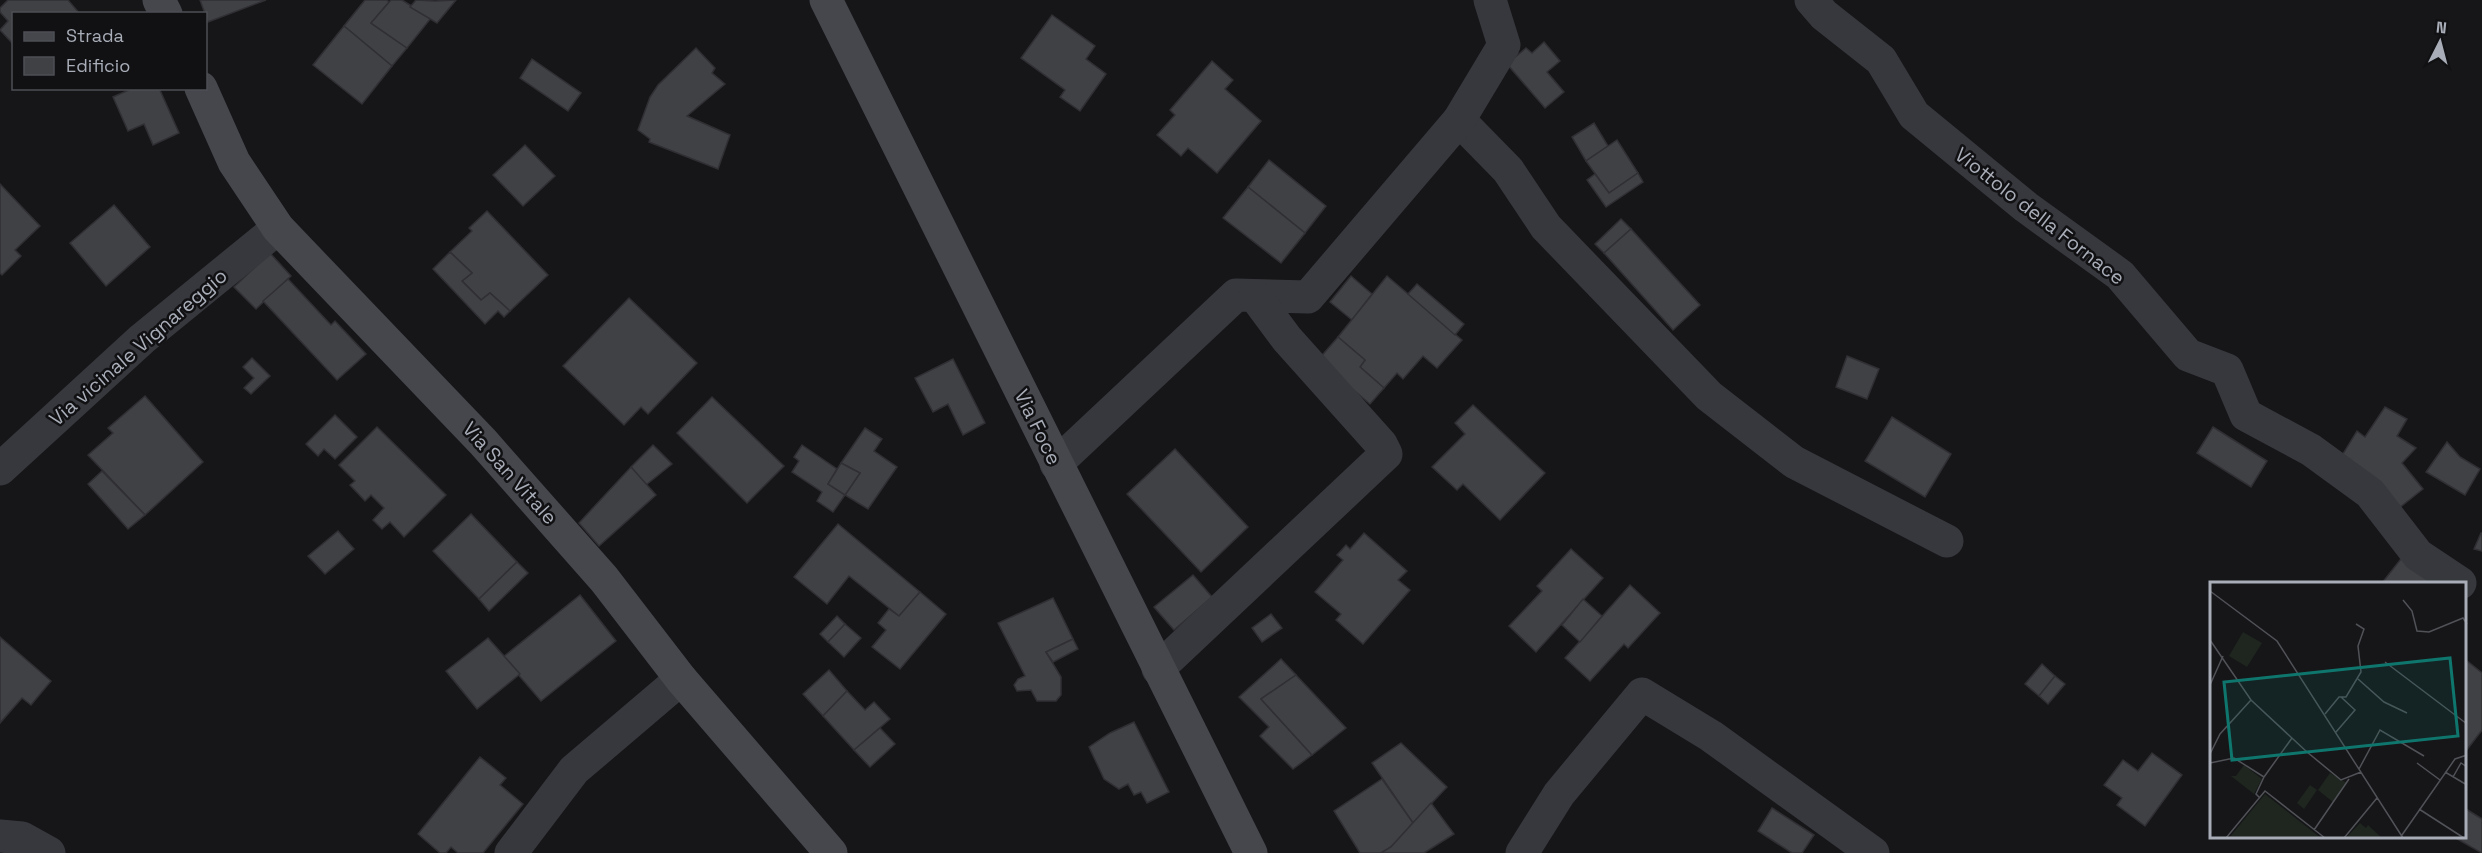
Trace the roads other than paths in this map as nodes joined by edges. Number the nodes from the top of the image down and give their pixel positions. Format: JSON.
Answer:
{"nodes":[{"id":1,"x":826,"y":0,"type":"edge"},
{"id":2,"x":1490,"y":0,"type":"edge"},
{"id":3,"x":1811,"y":0,"type":"edge"},
{"id":4,"x":202,"y":90,"type":"edge"},
{"id":5,"x":1460,"y":120,"type":"junction"},
{"id":6,"x":278,"y":228,"type":"junction"},
{"id":7,"x":1255,"y":296,"type":"junction"},
{"id":8,"x":1056,"y":464,"type":"junction"},
{"id":9,"x":0,"y":469,"type":"edge"},
{"id":10,"x":1947,"y":541,"type":"dead end"},
{"id":11,"x":2458,"y":582,"type":"edge"},
{"id":12,"x":2467,"y":587,"type":"edge"},
{"id":13,"x":2482,"y":599,"type":"edge"},
{"id":14,"x":1158,"y":669,"type":"junction"},
{"id":15,"x":681,"y":679,"type":"junction"},
{"id":16,"x":0,"y":836,"type":"edge"},
{"id":17,"x":49,"y":853,"type":"edge"},
{"id":18,"x":511,"y":853,"type":"edge"},
{"id":19,"x":831,"y":853,"type":"edge"},
{"id":20,"x":1251,"y":853,"type":"edge"},
{"id":21,"x":1522,"y":853,"type":"edge"},
{"id":22,"x":1873,"y":853,"type":"edge"}],
"edges":[{"from":1,"to":8,"type":"street","name":"Via Foce"},
{"from":2,"to":5,"type":"street"},
{"from":3,"to":11,"type":"street","name":"Viottolo della Fornace"},
{"from":4,"to":6,"type":"street","name":"Via San Vitale"},
{"from":5,"to":7,"type":"street"},
{"from":5,"to":10,"type":"street"},
{"from":6,"to":9,"type":"street","name":"Via vicinale Vignareggio"},
{"from":6,"to":15,"type":"street","name":"Via San Vitale"},
{"from":7,"to":8,"type":"street"},
{"from":7,"to":14,"type":"street"},
{"from":8,"to":14,"type":"street","name":"Via Foce"},
{"from":12,"to":13,"type":"street"},
{"from":14,"to":20,"type":"street","name":"Via Foce"},
{"from":15,"to":18,"type":"street"},
{"from":15,"to":19,"type":"street","name":"Via San Vitale"},
{"from":16,"to":17,"type":"street"},
{"from":21,"to":22,"type":"street"}]}
